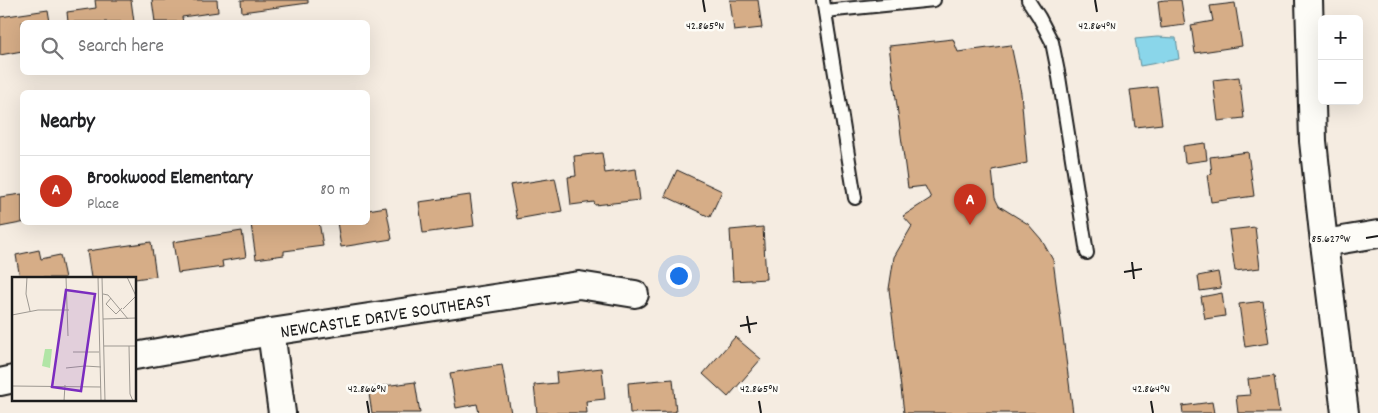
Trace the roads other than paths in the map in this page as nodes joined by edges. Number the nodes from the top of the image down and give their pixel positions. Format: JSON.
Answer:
{"nodes":[{"id":1,"x":934,"y":0,"type":"edge"},
{"id":2,"x":1028,"y":0,"type":"edge"},
{"id":3,"x":1309,"y":0,"type":"edge"},
{"id":4,"x":824,"y":6,"type":"edge"},
{"id":5,"x":856,"y":198,"type":"dead end"},
{"id":6,"x":1378,"y":234,"type":"edge"},
{"id":7,"x":1324,"y":243,"type":"junction"},
{"id":8,"x":1087,"y":253,"type":"dead end"},
{"id":9,"x":635,"y":294,"type":"dead end"},
{"id":10,"x":272,"y":332,"type":"junction"},
{"id":11,"x":136,"y":356,"type":"edge"},
{"id":12,"x":282,"y":413,"type":"edge"},
{"id":13,"x":1345,"y":413,"type":"edge"}],
"edges":[{"from":1,"to":4,"type":"lane"},
{"from":2,"to":8,"type":"lane"},
{"from":3,"to":7,"type":"street"},
{"from":4,"to":5,"type":"lane"},
{"from":6,"to":7,"type":"street"},
{"from":7,"to":13,"type":"street"},
{"from":9,"to":10,"type":"street","name":"NEWCASTLE DRIVE SOUTHEAST"},
{"from":10,"to":11,"type":"street","name":"NEWCASTLE DRIVE SOUTHEAST"},
{"from":10,"to":12,"type":"street"}]}
